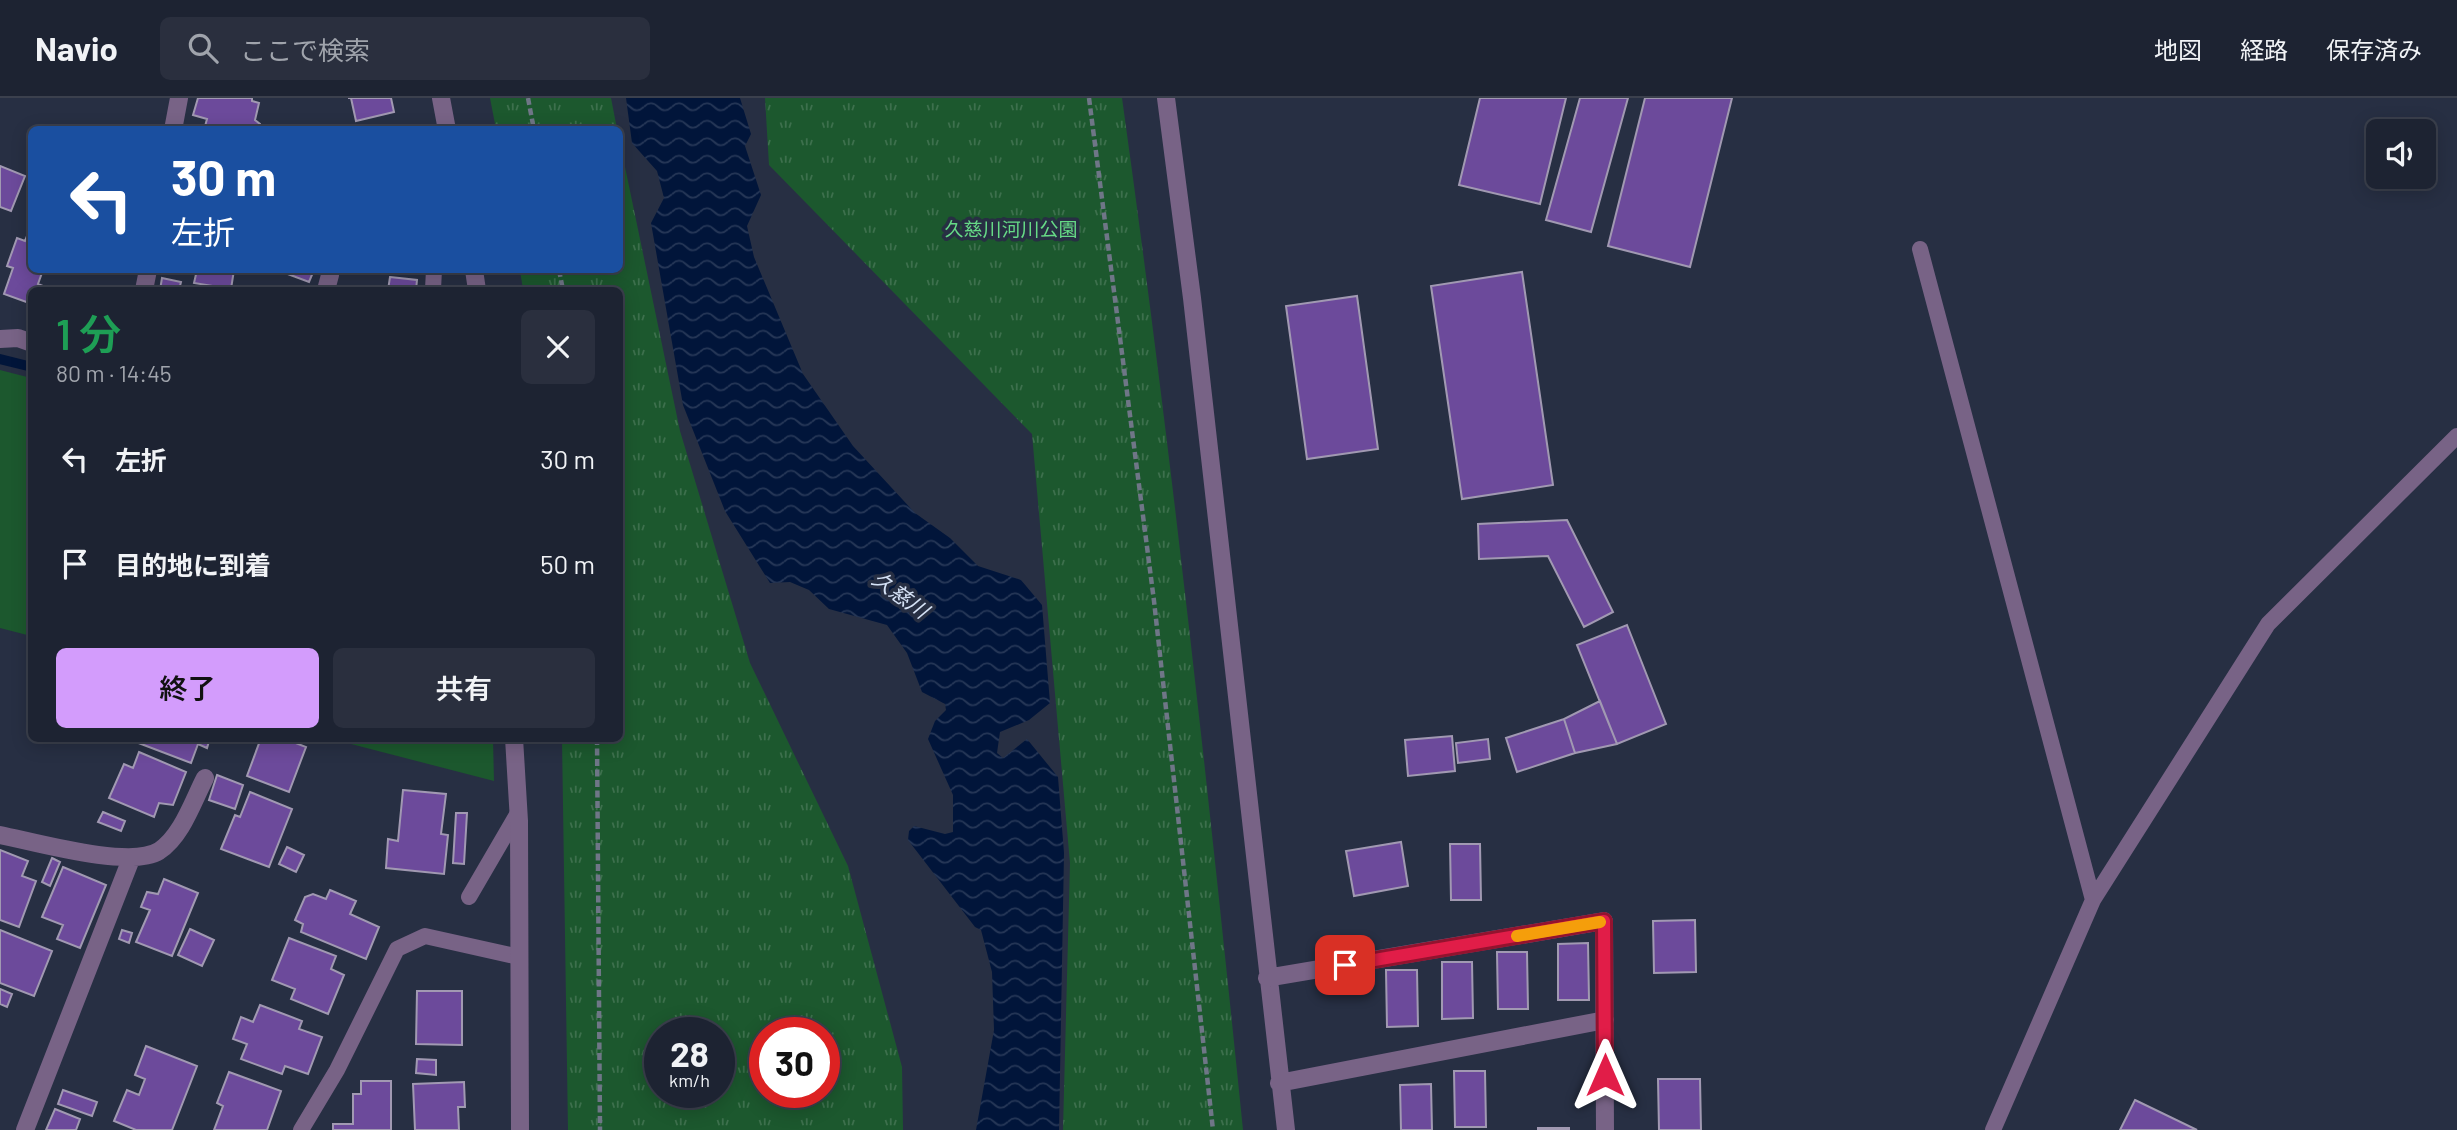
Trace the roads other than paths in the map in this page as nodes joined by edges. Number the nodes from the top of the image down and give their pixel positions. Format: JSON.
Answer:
{"nodes":[{"id":1,"x":178,"y":98,"type":"edge"},
{"id":2,"x":441,"y":98,"type":"edge"},
{"id":3,"x":1166,"y":98,"type":"edge"},
{"id":4,"x":174,"y":126,"type":"edge"},
{"id":5,"x":446,"y":126,"type":"edge"},
{"id":6,"x":1920,"y":249,"type":"dead end"},
{"id":7,"x":0,"y":339,"type":"edge"},
{"id":8,"x":28,"y":341,"type":"edge"},
{"id":9,"x":2457,"y":436,"type":"edge"},
{"id":10,"x":514,"y":742,"type":"edge"},
{"id":11,"x":205,"y":778,"type":"dead end"},
{"id":12,"x":518,"y":814,"type":"junction"},
{"id":13,"x":0,"y":835,"type":"edge"},
{"id":14,"x":131,"y":859,"type":"junction"},
{"id":15,"x":469,"y":897,"type":"dead end"},
{"id":16,"x":2093,"y":900,"type":"junction"},
{"id":17,"x":519,"y":957,"type":"junction"},
{"id":18,"x":1267,"y":978,"type":"junction"},
{"id":19,"x":1605,"y":1020,"type":"junction"},
{"id":20,"x":1279,"y":1083,"type":"junction"},
{"id":21,"x":25,"y":1130,"type":"edge"},
{"id":22,"x":301,"y":1130,"type":"edge"},
{"id":23,"x":520,"y":1130,"type":"edge"},
{"id":24,"x":1286,"y":1130,"type":"edge"},
{"id":25,"x":1605,"y":1130,"type":"edge"},
{"id":26,"x":1993,"y":1130,"type":"edge"}],
"edges":[{"from":1,"to":4,"type":"street"},
{"from":2,"to":5,"type":"street"},
{"from":3,"to":18,"type":"street"},
{"from":6,"to":16,"type":"lane"},
{"from":7,"to":8,"type":"street"},
{"from":9,"to":16,"type":"lane"},
{"from":10,"to":12,"type":"street"},
{"from":11,"to":14,"type":"street"},
{"from":12,"to":15,"type":"lane"},
{"from":12,"to":17,"type":"street"},
{"from":13,"to":14,"type":"street"},
{"from":14,"to":21,"type":"street"},
{"from":16,"to":26,"type":"lane"},
{"from":17,"to":22,"type":"lane"},
{"from":17,"to":23,"type":"street"},
{"from":18,"to":19,"type":"street"},
{"from":18,"to":20,"type":"street"},
{"from":19,"to":20,"type":"street"},
{"from":19,"to":25,"type":"street"},
{"from":20,"to":24,"type":"street"}]}
